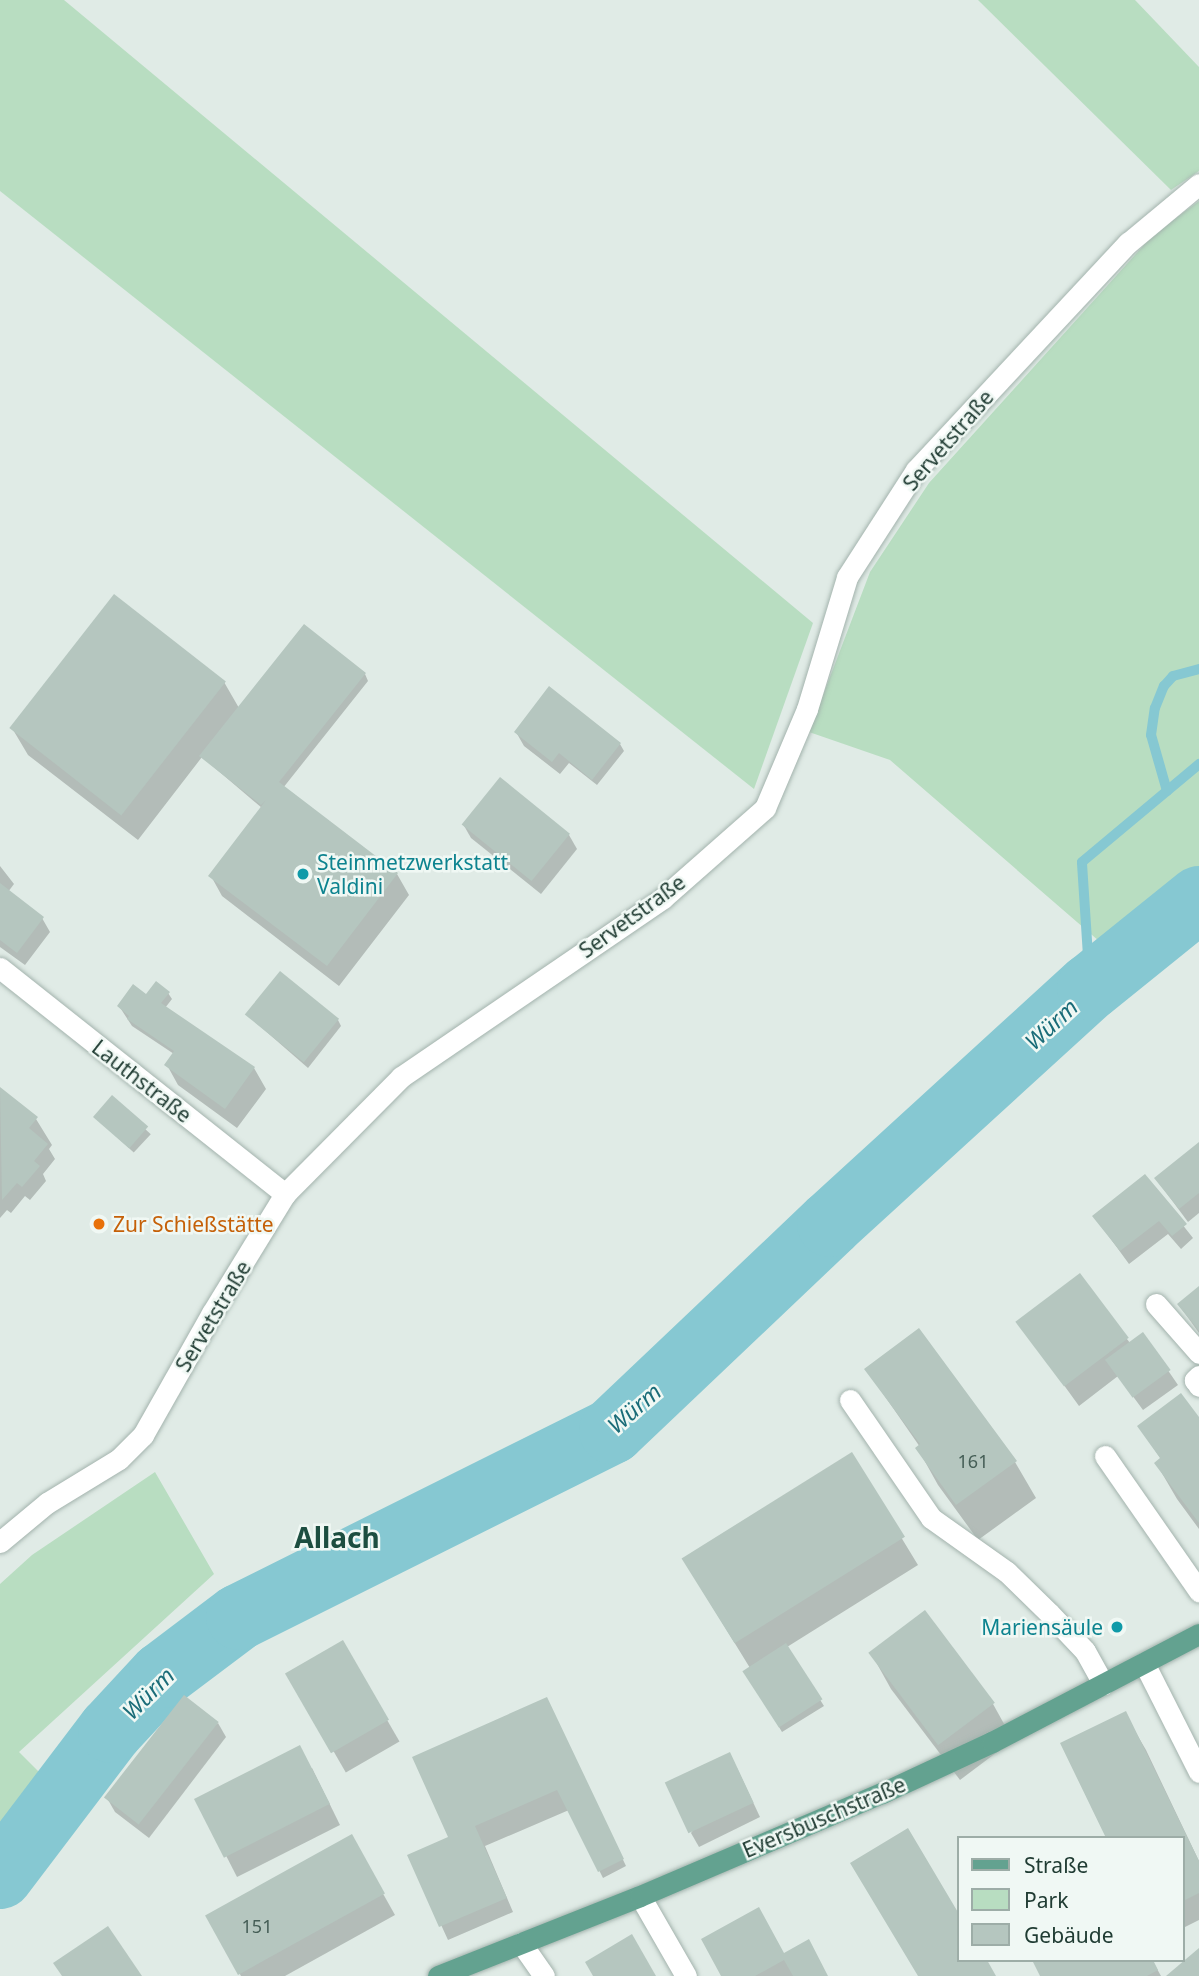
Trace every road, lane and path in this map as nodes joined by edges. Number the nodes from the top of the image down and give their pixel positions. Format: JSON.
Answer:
{"nodes":[{"id":1,"x":1199,"y":184,"type":"edge"},
{"id":2,"x":0,"y":968,"type":"edge"},
{"id":3,"x":285,"y":1194,"type":"junction"},
{"id":4,"x":1156,"y":1304,"type":"dead end"},
{"id":5,"x":1199,"y":1353,"type":"edge"},
{"id":6,"x":1199,"y":1376,"type":"edge"},
{"id":7,"x":1199,"y":1386,"type":"edge"},
{"id":8,"x":850,"y":1400,"type":"dead end"},
{"id":9,"x":1105,"y":1456,"type":"dead end"},
{"id":10,"x":0,"y":1542,"type":"edge"},
{"id":11,"x":1199,"y":1591,"type":"edge"},
{"id":12,"x":1199,"y":1633,"type":"edge"},
{"id":13,"x":1143,"y":1663,"type":"junction"},
{"id":14,"x":1103,"y":1684,"type":"junction"},
{"id":15,"x":1199,"y":1772,"type":"edge"},
{"id":16,"x":640,"y":1896,"type":"junction"},
{"id":17,"x":521,"y":1943,"type":"junction"},
{"id":18,"x":438,"y":1976,"type":"edge"},
{"id":19,"x":544,"y":1976,"type":"edge"},
{"id":20,"x":686,"y":1976,"type":"edge"}],
"edges":[{"from":1,"to":3,"type":"street","name":"Servetstraße"},
{"from":2,"to":3,"type":"street","name":"Lauthstraße"},
{"from":3,"to":10,"type":"street","name":"Servetstraße"},
{"from":4,"to":5,"type":"street"},
{"from":6,"to":7,"type":"street"},
{"from":8,"to":14,"type":"street"},
{"from":9,"to":11,"type":"street"},
{"from":12,"to":13,"type":"main road","name":"Eversbuschstraße"},
{"from":13,"to":14,"type":"main road","name":"Eversbuschstraße"},
{"from":13,"to":15,"type":"street"},
{"from":14,"to":16,"type":"main road","name":"Eversbuschstraße"},
{"from":16,"to":17,"type":"main road","name":"Eversbuschstraße"},
{"from":16,"to":20,"type":"street"},
{"from":17,"to":18,"type":"main road","name":"Eversbuschstraße"},
{"from":17,"to":19,"type":"street"}]}
